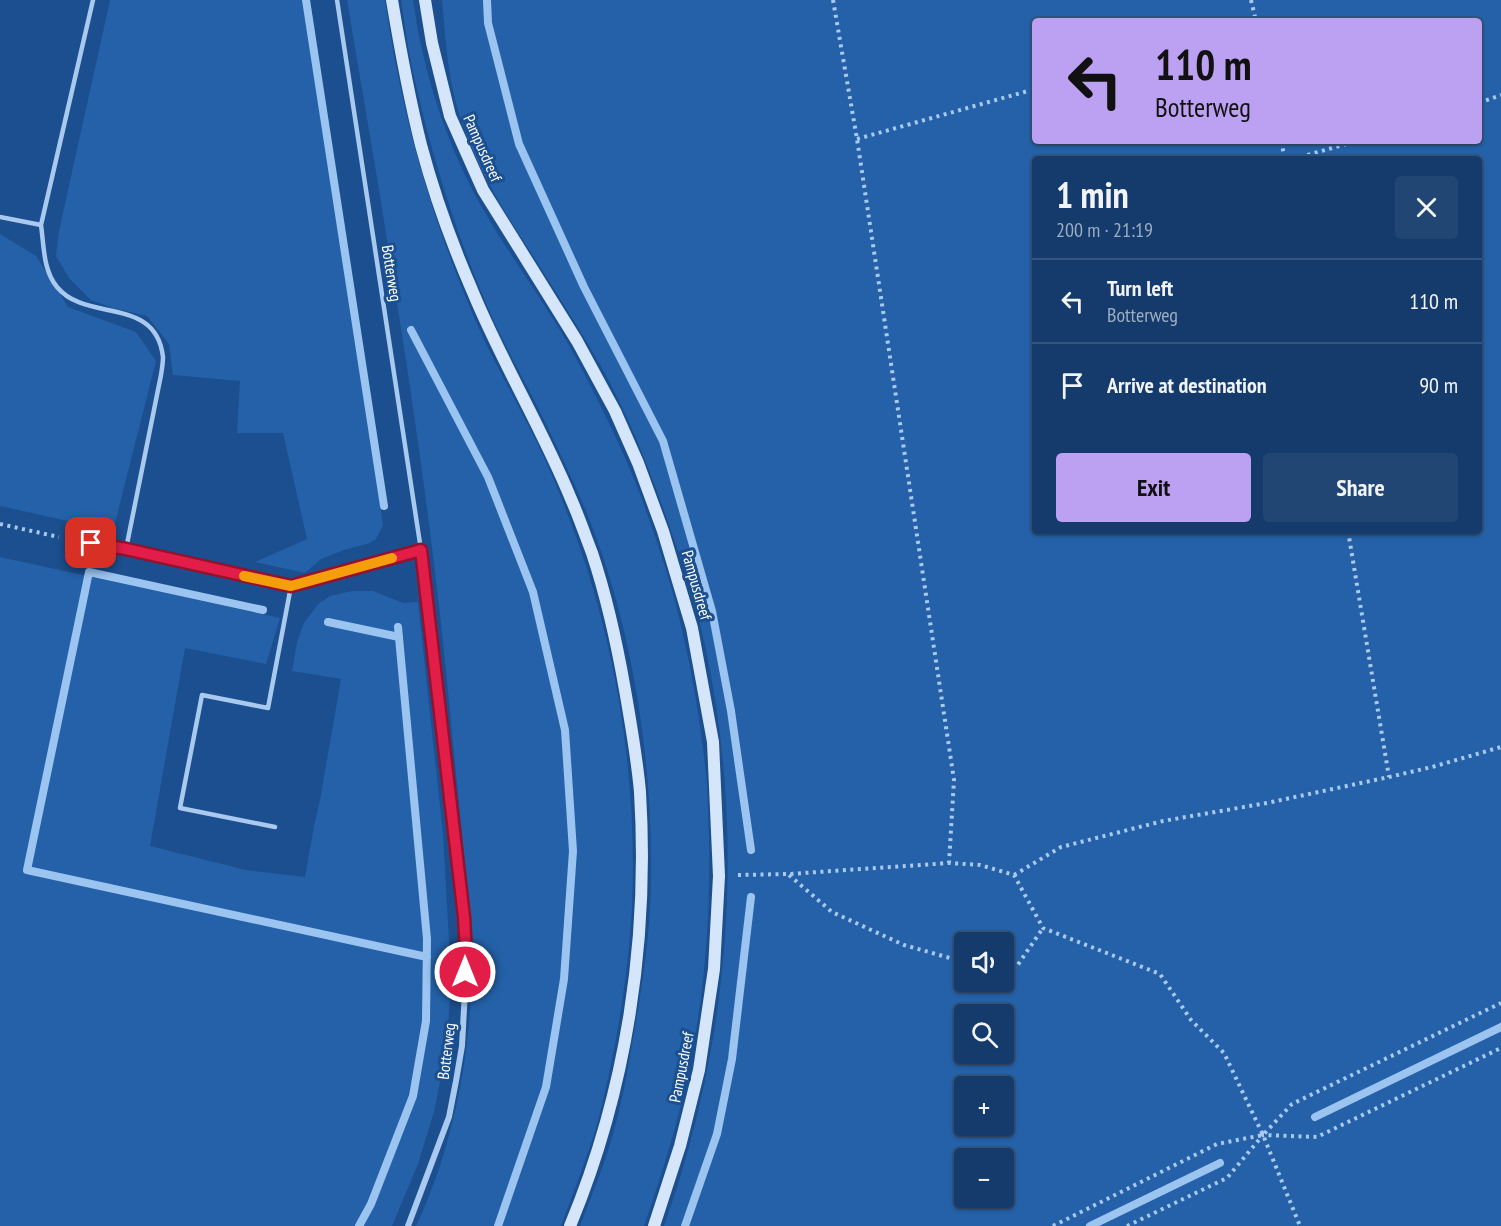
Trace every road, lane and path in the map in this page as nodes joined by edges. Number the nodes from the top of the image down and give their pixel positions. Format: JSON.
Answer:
{"nodes":[{"id":1,"x":93,"y":0,"type":"edge"},
{"id":2,"x":337,"y":0,"type":"edge"},
{"id":3,"x":392,"y":0,"type":"edge"},
{"id":4,"x":425,"y":0,"type":"edge"},
{"id":5,"x":833,"y":0,"type":"edge"},
{"id":6,"x":1251,"y":0,"type":"edge"},
{"id":7,"x":1255,"y":18,"type":"edge"},
{"id":8,"x":1032,"y":90,"type":"edge"},
{"id":9,"x":1501,"y":95,"type":"edge"},
{"id":10,"x":1482,"y":102,"type":"edge"},
{"id":11,"x":857,"y":139,"type":"junction"},
{"id":12,"x":1347,"y":144,"type":"edge"},
{"id":13,"x":1304,"y":156,"type":"edge"},
{"id":14,"x":0,"y":217,"type":"edge"},
{"id":15,"x":41,"y":225,"type":"junction"},
{"id":16,"x":0,"y":524,"type":"edge"},
{"id":17,"x":1348,"y":534,"type":"edge"},
{"id":18,"x":74,"y":540,"type":"joint"},
{"id":19,"x":126,"y":549,"type":"junction"},
{"id":20,"x":421,"y":550,"type":"junction"},
{"id":21,"x":291,"y":586,"type":"junction"},
{"id":22,"x":1501,"y":747,"type":"edge"},
{"id":23,"x":1389,"y":777,"type":"junction"},
{"id":24,"x":275,"y":826,"type":"dead end"},
{"id":25,"x":948,"y":863,"type":"junction"},
{"id":26,"x":789,"y":874,"type":"junction"},
{"id":27,"x":1014,"y":875,"type":"junction"},
{"id":28,"x":719,"y":876,"type":"junction"},
{"id":29,"x":1043,"y":928,"type":"junction"},
{"id":30,"x":954,"y":959,"type":"edge"},
{"id":31,"x":1014,"y":966,"type":"edge"},
{"id":32,"x":1501,"y":1003,"type":"edge"},
{"id":33,"x":1501,"y":1048,"type":"edge"},
{"id":34,"x":1263,"y":1135,"type":"junction"},
{"id":35,"x":408,"y":1226,"type":"edge"},
{"id":36,"x":570,"y":1226,"type":"edge"},
{"id":37,"x":654,"y":1226,"type":"edge"},
{"id":38,"x":1053,"y":1226,"type":"edge"},
{"id":39,"x":1127,"y":1226,"type":"edge"},
{"id":40,"x":1300,"y":1226,"type":"edge"}],
"edges":[{"from":1,"to":15,"type":"lane"},
{"from":2,"to":20,"type":"lane","name":"Botterweg"},
{"from":3,"to":36,"type":"main road"},
{"from":4,"to":28,"type":"main road","name":"Pampusdreef"},
{"from":5,"to":11,"type":"path"},
{"from":6,"to":7,"type":"path"},
{"from":8,"to":11,"type":"path"},
{"from":9,"to":10,"type":"path"},
{"from":11,"to":25,"type":"path"},
{"from":12,"to":13,"type":"path"},
{"from":14,"to":15,"type":"lane"},
{"from":15,"to":19,"type":"lane"},
{"from":16,"to":18,"type":"path"},
{"from":17,"to":23,"type":"path"},
{"from":18,"to":19,"type":"street"},
{"from":19,"to":21,"type":"street"},
{"from":20,"to":21,"type":"street"},
{"from":20,"to":35,"type":"street","name":"Botterweg"},
{"from":21,"to":24,"type":"lane"},
{"from":22,"to":23,"type":"path"},
{"from":23,"to":27,"type":"path"},
{"from":25,"to":26,"type":"path"},
{"from":25,"to":27,"type":"path"},
{"from":26,"to":28,"type":"path"},
{"from":26,"to":30,"type":"path"},
{"from":27,"to":29,"type":"path"},
{"from":28,"to":37,"type":"main road","name":"Pampusdreef"},
{"from":29,"to":31,"type":"path"},
{"from":29,"to":34,"type":"path"},
{"from":32,"to":34,"type":"path"},
{"from":33,"to":34,"type":"path"},
{"from":34,"to":38,"type":"path"},
{"from":34,"to":39,"type":"path"},
{"from":34,"to":40,"type":"path"}]}
